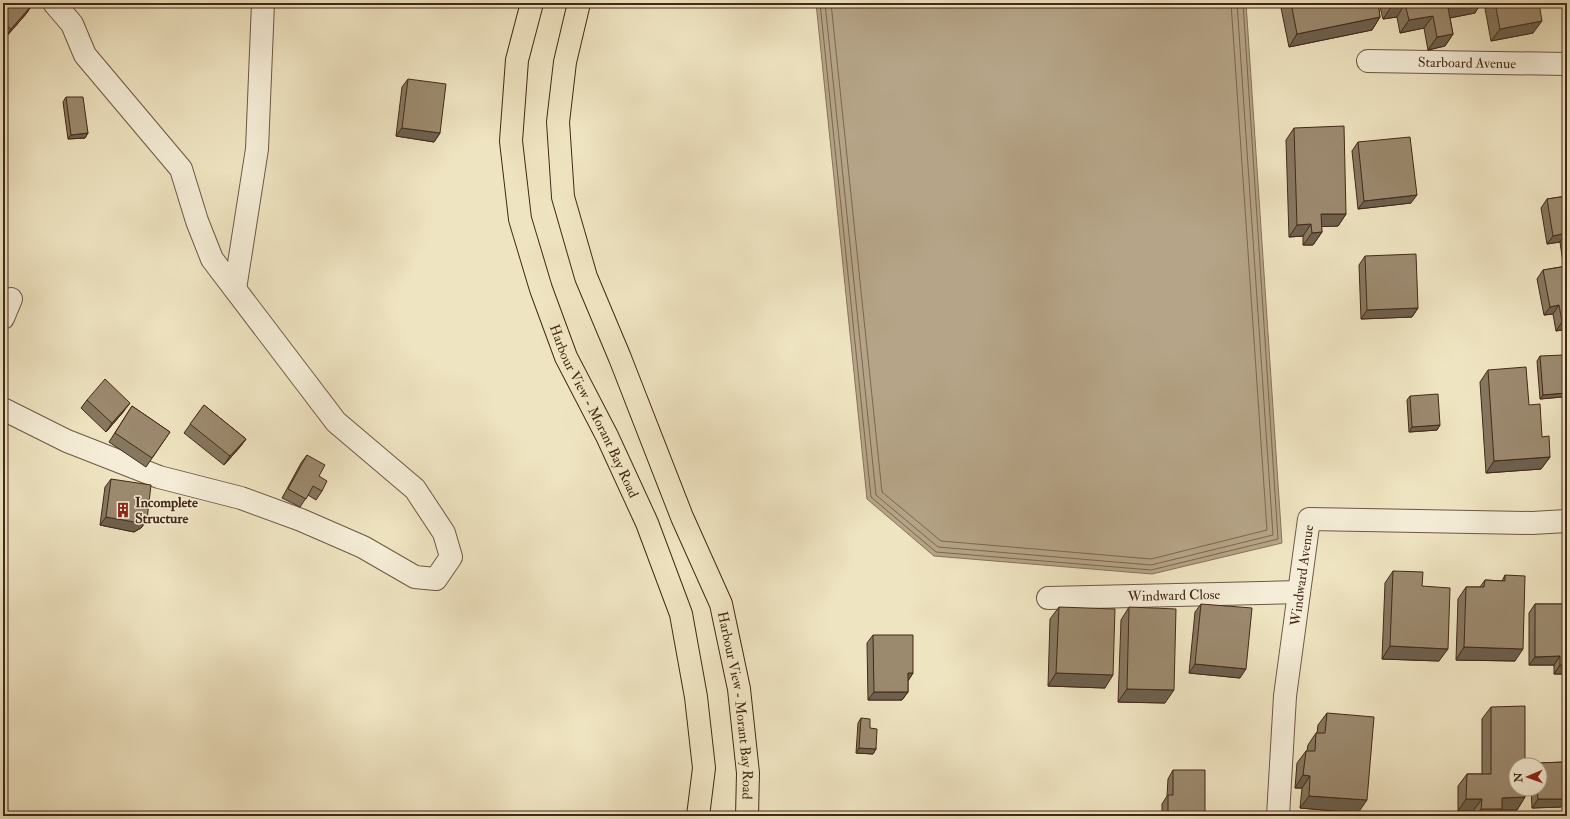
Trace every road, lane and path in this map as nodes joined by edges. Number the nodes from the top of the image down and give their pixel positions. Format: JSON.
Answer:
{"nodes":[{"id":1,"x":54,"y":3,"type":"edge"},
{"id":2,"x":263,"y":3,"type":"edge"},
{"id":3,"x":532,"y":3,"type":"edge"},
{"id":4,"x":579,"y":3,"type":"edge"},
{"id":5,"x":1368,"y":61,"type":"dead end"},
{"id":6,"x":1567,"y":64,"type":"edge"},
{"id":7,"x":235,"y":289,"type":"junction"},
{"id":8,"x":3,"y":409,"type":"edge"},
{"id":9,"x":1567,"y":521,"type":"edge"},
{"id":10,"x":1299,"y":592,"type":"junction"},
{"id":11,"x":1048,"y":598,"type":"dead end"},
{"id":12,"x":698,"y":816,"type":"edge"},
{"id":13,"x":747,"y":816,"type":"edge"},
{"id":14,"x":1278,"y":816,"type":"edge"}],
"edges":[{"from":1,"to":7,"type":"street"},
{"from":2,"to":7,"type":"street"},
{"from":3,"to":12,"type":"highway","name":"Harbour View - Morant Bay Road"},
{"from":4,"to":13,"type":"highway","name":"Harbour View - Morant Bay Road"},
{"from":5,"to":6,"type":"street","name":"Starboard Avenue"},
{"from":7,"to":8,"type":"street"},
{"from":9,"to":10,"type":"street","name":"Windward Avenue"},
{"from":10,"to":11,"type":"street","name":"Windward Close"},
{"from":10,"to":14,"type":"street","name":"Windward Avenue"}]}
